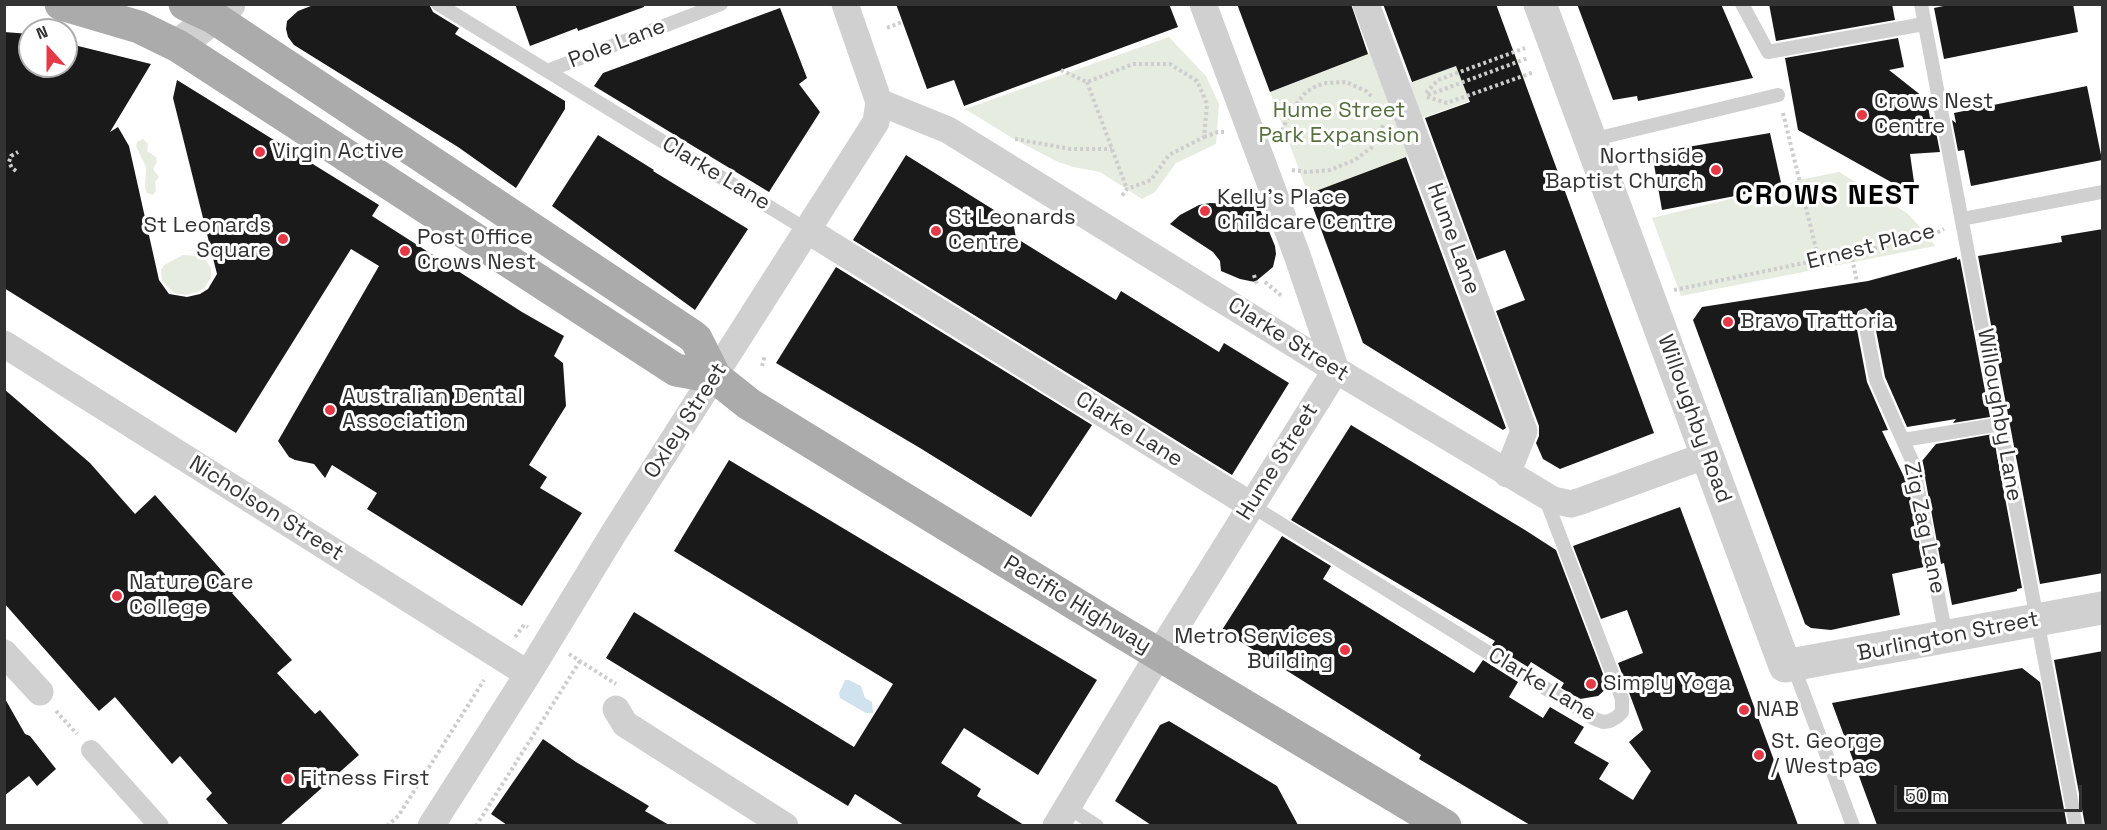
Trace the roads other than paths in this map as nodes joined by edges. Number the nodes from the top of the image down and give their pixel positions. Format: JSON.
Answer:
{"nodes":[{"id":1,"x":61,"y":4,"type":"edge"},
{"id":2,"x":438,"y":4,"type":"edge"},
{"id":3,"x":721,"y":4,"type":"edge"},
{"id":4,"x":845,"y":4,"type":"edge"},
{"id":5,"x":1203,"y":4,"type":"edge"},
{"id":6,"x":1366,"y":4,"type":"edge"},
{"id":7,"x":1540,"y":4,"type":"edge"},
{"id":8,"x":1742,"y":4,"type":"edge"},
{"id":9,"x":1921,"y":4,"type":"edge"},
{"id":10,"x":209,"y":8,"type":"edge"},
{"id":11,"x":1924,"y":24,"type":"junction"},
{"id":12,"x":178,"y":46,"type":"junction"},
{"id":13,"x":547,"y":71,"type":"junction"},
{"id":14,"x":1778,"y":94,"type":"road end"},
{"id":15,"x":879,"y":102,"type":"junction"},
{"id":16,"x":1591,"y":140,"type":"junction"},
{"id":17,"x":2103,"y":192,"type":"edge"},
{"id":18,"x":1962,"y":219,"type":"junction"},
{"id":19,"x":807,"y":230,"type":"junction"},
{"id":20,"x":1864,"y":317,"type":"dead end"},
{"id":21,"x":4,"y":344,"type":"edge"},
{"id":22,"x":1336,"y":370,"type":"junction"},
{"id":23,"x":715,"y":377,"type":"junction"},
{"id":24,"x":2001,"y":424,"type":"junction"},
{"id":25,"x":1903,"y":440,"type":"junction"},
{"id":26,"x":1707,"y":455,"type":"junction"},
{"id":27,"x":1507,"y":474,"type":"junction"},
{"id":28,"x":1544,"y":495,"type":"junction"},
{"id":29,"x":1252,"y":506,"type":"junction"},
{"id":30,"x":2103,"y":609,"type":"edge"},
{"id":31,"x":2037,"y":620,"type":"junction"},
{"id":32,"x":1946,"y":637,"type":"junction"},
{"id":33,"x":4,"y":652,"type":"edge"},
{"id":34,"x":1159,"y":654,"type":"junction"},
{"id":35,"x":1793,"y":665,"type":"junction"},
{"id":36,"x":528,"y":674,"type":"junction"},
{"id":37,"x":40,"y":692,"type":"road end"},
{"id":38,"x":619,"y":698,"type":"road end"},
{"id":39,"x":92,"y":750,"type":"road end"},
{"id":40,"x":1062,"y":816,"type":"edge"},
{"id":41,"x":159,"y":825,"type":"edge"},
{"id":42,"x":431,"y":825,"type":"edge"},
{"id":43,"x":785,"y":825,"type":"edge"},
{"id":44,"x":1097,"y":825,"type":"edge"},
{"id":45,"x":1445,"y":825,"type":"edge"},
{"id":46,"x":1853,"y":825,"type":"edge"},
{"id":47,"x":2076,"y":825,"type":"edge"}],
"edges":[{"from":1,"to":12,"type":"main road","name":"Pacific Highway"},
{"from":2,"to":13,"type":"lane","name":"Clarke Lane"},
{"from":3,"to":13,"type":"lane","name":"Pole Lane"},
{"from":4,"to":15,"type":"street"},
{"from":5,"to":22,"type":"street"},
{"from":6,"to":27,"type":"street","name":"Hume Lane"},
{"from":7,"to":16,"type":"street","name":"Willoughby Road"},
{"from":8,"to":11,"type":"lane"},
{"from":9,"to":11,"type":"lane","name":"Willoughby Lane"},
{"from":10,"to":12,"type":"street"},
{"from":10,"to":23,"type":"main road","name":"Pacific Highway"},
{"from":11,"to":18,"type":"lane","name":"Willoughby Lane"},
{"from":12,"to":23,"type":"main road","name":"Pacific Highway"},
{"from":13,"to":19,"type":"lane","name":"Clarke Lane"},
{"from":14,"to":16,"type":"lane"},
{"from":15,"to":19,"type":"street","name":"Oxley Street"},
{"from":15,"to":22,"type":"street","name":"Clarke Street"},
{"from":16,"to":26,"type":"street","name":"Willoughby Road"},
{"from":17,"to":18,"type":"lane","name":"Ernest Place"},
{"from":18,"to":24,"type":"lane","name":"Willoughby Lane"},
{"from":19,"to":23,"type":"street","name":"Oxley Street"},
{"from":19,"to":29,"type":"street","name":"Clarke Lane"},
{"from":20,"to":25,"type":"lane","name":"Zig Zag Lane"},
{"from":21,"to":36,"type":"street","name":"Nicholson Street"},
{"from":22,"to":27,"type":"street","name":"Clarke Street"},
{"from":22,"to":29,"type":"street","name":"Hume Street"},
{"from":23,"to":34,"type":"main road","name":"Pacific Highway"},
{"from":23,"to":36,"type":"street","name":"Oxley Street"},
{"from":24,"to":25,"type":"lane"},
{"from":24,"to":31,"type":"lane","name":"Willoughby Lane"},
{"from":25,"to":32,"type":"lane","name":"Zig Zag Lane"},
{"from":26,"to":28,"type":"street","name":"Clarke Street"},
{"from":26,"to":35,"type":"street","name":"Willoughby Road"},
{"from":27,"to":28,"type":"street","name":"Clarke Street"},
{"from":28,"to":29,"type":"lane","name":"Clarke Lane"},
{"from":29,"to":34,"type":"street","name":"Hume Street"},
{"from":30,"to":31,"type":"street","name":"Burlington Street"},
{"from":31,"to":32,"type":"street","name":"Burlington Street"},
{"from":31,"to":47,"type":"lane","name":"Willoughby Lane"},
{"from":32,"to":35,"type":"street","name":"Burlington Street"},
{"from":33,"to":37,"type":"street"},
{"from":34,"to":40,"type":"street","name":"Hume Street"},
{"from":34,"to":45,"type":"main road","name":"Pacific Highway"},
{"from":35,"to":46,"type":"lane","name":"Willoughby Road"},
{"from":36,"to":42,"type":"street","name":"Oxley Street"},
{"from":38,"to":43,"type":"street"},
{"from":39,"to":41,"type":"street"},
{"from":40,"to":44,"type":"lane"}]}
